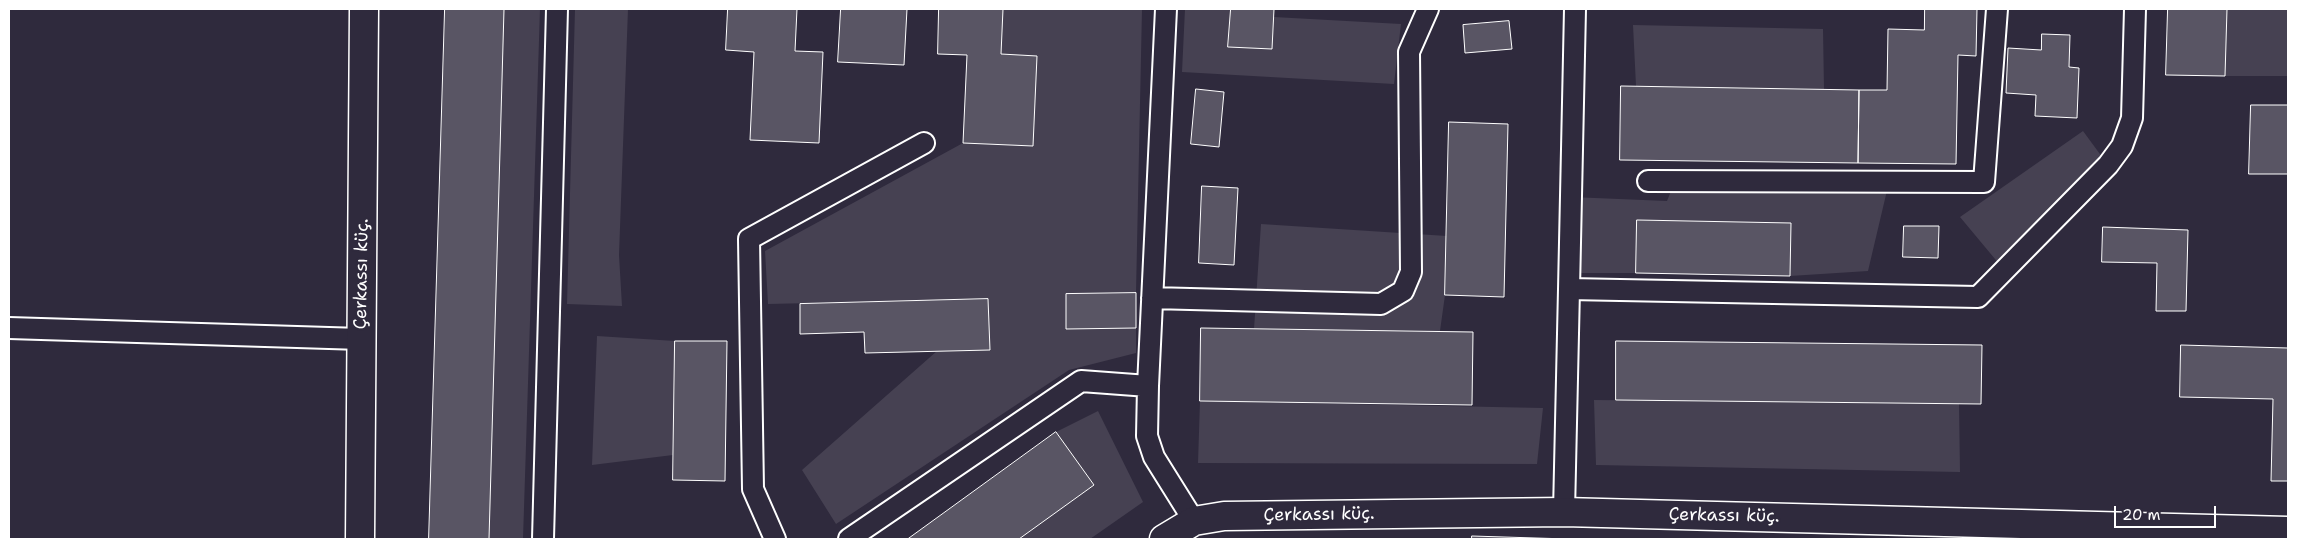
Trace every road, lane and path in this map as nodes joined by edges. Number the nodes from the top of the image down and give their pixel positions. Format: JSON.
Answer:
{"nodes":[{"id":1,"x":364,"y":9,"type":"edge"},
{"id":2,"x":557,"y":9,"type":"edge"},
{"id":3,"x":1166,"y":9,"type":"edge"},
{"id":4,"x":1428,"y":9,"type":"edge"},
{"id":5,"x":1575,"y":9,"type":"edge"},
{"id":6,"x":1997,"y":9,"type":"edge"},
{"id":7,"x":2135,"y":9,"type":"edge"},
{"id":8,"x":924,"y":143,"type":"dead end"},
{"id":9,"x":1648,"y":181,"type":"dead end"},
{"id":10,"x":1569,"y":289,"type":"junction"},
{"id":11,"x":1152,"y":298,"type":"junction"},
{"id":12,"x":9,"y":328,"type":"edge"},
{"id":13,"x":361,"y":338,"type":"junction"},
{"id":14,"x":1148,"y":386,"type":"junction"},
{"id":15,"x":1564,"y":512,"type":"junction"},
{"id":16,"x":1194,"y":521,"type":"junction"},
{"id":17,"x":2288,"y":531,"type":"edge"},
{"id":18,"x":360,"y":539,"type":"edge"},
{"id":19,"x":544,"y":539,"type":"edge"},
{"id":20,"x":776,"y":539,"type":"edge"},
{"id":21,"x":849,"y":539,"type":"edge"},
{"id":22,"x":1164,"y":539,"type":"edge"}],
"edges":[{"from":1,"to":13,"type":"street","name":"Çerkassı küç."},
{"from":2,"to":19,"type":"lane"},
{"from":3,"to":11,"type":"lane"},
{"from":4,"to":11,"type":"lane"},
{"from":5,"to":10,"type":"lane"},
{"from":6,"to":9,"type":"lane"},
{"from":7,"to":10,"type":"lane"},
{"from":8,"to":20,"type":"lane"},
{"from":10,"to":15,"type":"lane"},
{"from":11,"to":14,"type":"lane"},
{"from":12,"to":13,"type":"lane"},
{"from":13,"to":18,"type":"street","name":"Çerkassı küç."},
{"from":14,"to":16,"type":"lane"},
{"from":14,"to":21,"type":"lane"},
{"from":15,"to":16,"type":"street","name":"Çerkassı küç."},
{"from":15,"to":17,"type":"street","name":"Çerkassı küç."},
{"from":16,"to":22,"type":"street","name":"Çerkassı küç."}]}
